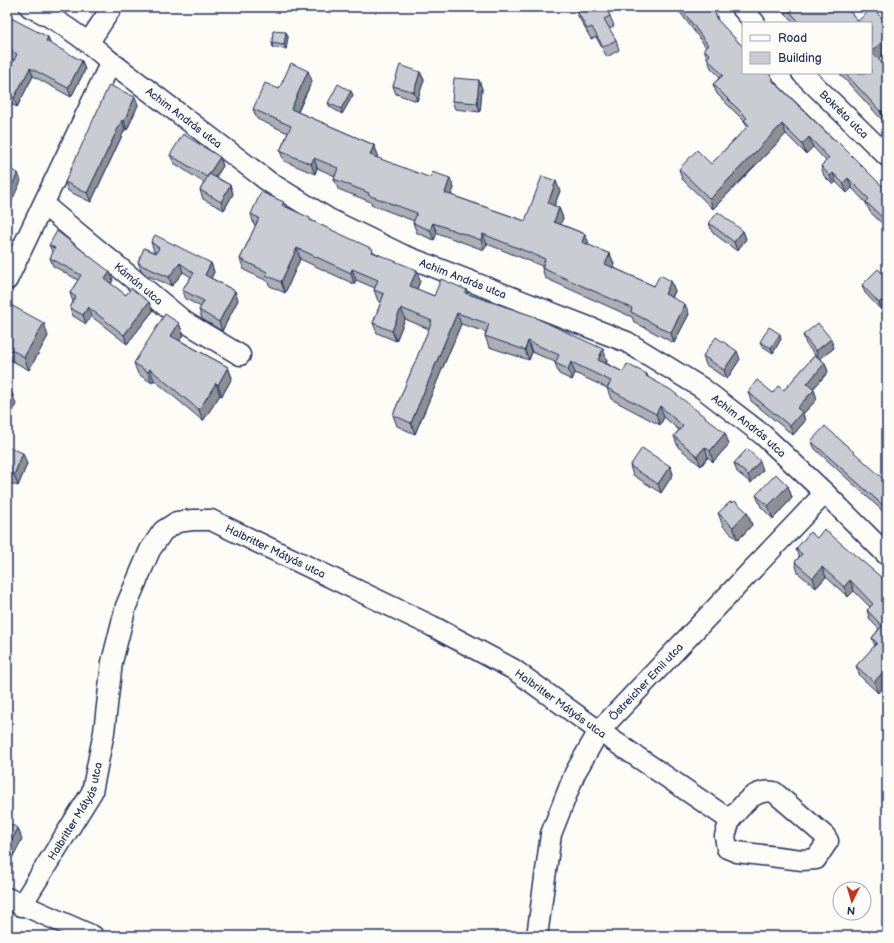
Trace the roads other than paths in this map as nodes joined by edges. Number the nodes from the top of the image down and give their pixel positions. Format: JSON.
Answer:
{"nodes":[{"id":1,"x":30,"y":7,"type":"edge"},
{"id":2,"x":112,"y":7,"type":"edge"},
{"id":3,"x":741,"y":7,"type":"edge"},
{"id":4,"x":754,"y":22,"type":"edge"},
{"id":5,"x":89,"y":42,"type":"junction"},
{"id":6,"x":111,"y":62,"type":"junction"},
{"id":7,"x":803,"y":74,"type":"edge"},
{"id":8,"x":887,"y":156,"type":"edge"},
{"id":9,"x":44,"y":205,"type":"junction"},
{"id":10,"x":7,"y":280,"type":"edge"},
{"id":11,"x":240,"y":355,"type":"dead end"},
{"id":12,"x":825,"y":493,"type":"junction"},
{"id":13,"x":887,"y":555,"type":"edge"},
{"id":14,"x":599,"y":731,"type":"junction"},
{"id":15,"x":730,"y":820,"type":"junction"},
{"id":16,"x":14,"y":902,"type":"edge"},
{"id":17,"x":93,"y":936,"type":"edge"},
{"id":18,"x":537,"y":936,"type":"edge"}],
"edges":[{"from":1,"to":5,"type":"street","name":"Achim András utca"},
{"from":2,"to":5,"type":"street"},
{"from":3,"to":4,"type":"street"},
{"from":5,"to":6,"type":"street","name":"Achim András utca"},
{"from":6,"to":9,"type":"street"},
{"from":6,"to":12,"type":"street","name":"Achim András utca"},
{"from":7,"to":8,"type":"street","name":"Bokréta utca"},
{"from":9,"to":10,"type":"street"},
{"from":9,"to":11,"type":"street","name":"Kámán utca"},
{"from":12,"to":13,"type":"street","name":"Achim András utca"},
{"from":12,"to":14,"type":"street","name":"Östreicher Emil utca"},
{"from":14,"to":15,"type":"street","name":"Halbritter Mátyás utca"},
{"from":14,"to":16,"type":"street","name":"Halbritter Mátyás utca"},
{"from":14,"to":18,"type":"street","name":"Östreicher Emil utca"},
{"from":15,"to":15,"type":"street"},
{"from":16,"to":17,"type":"street"}]}
